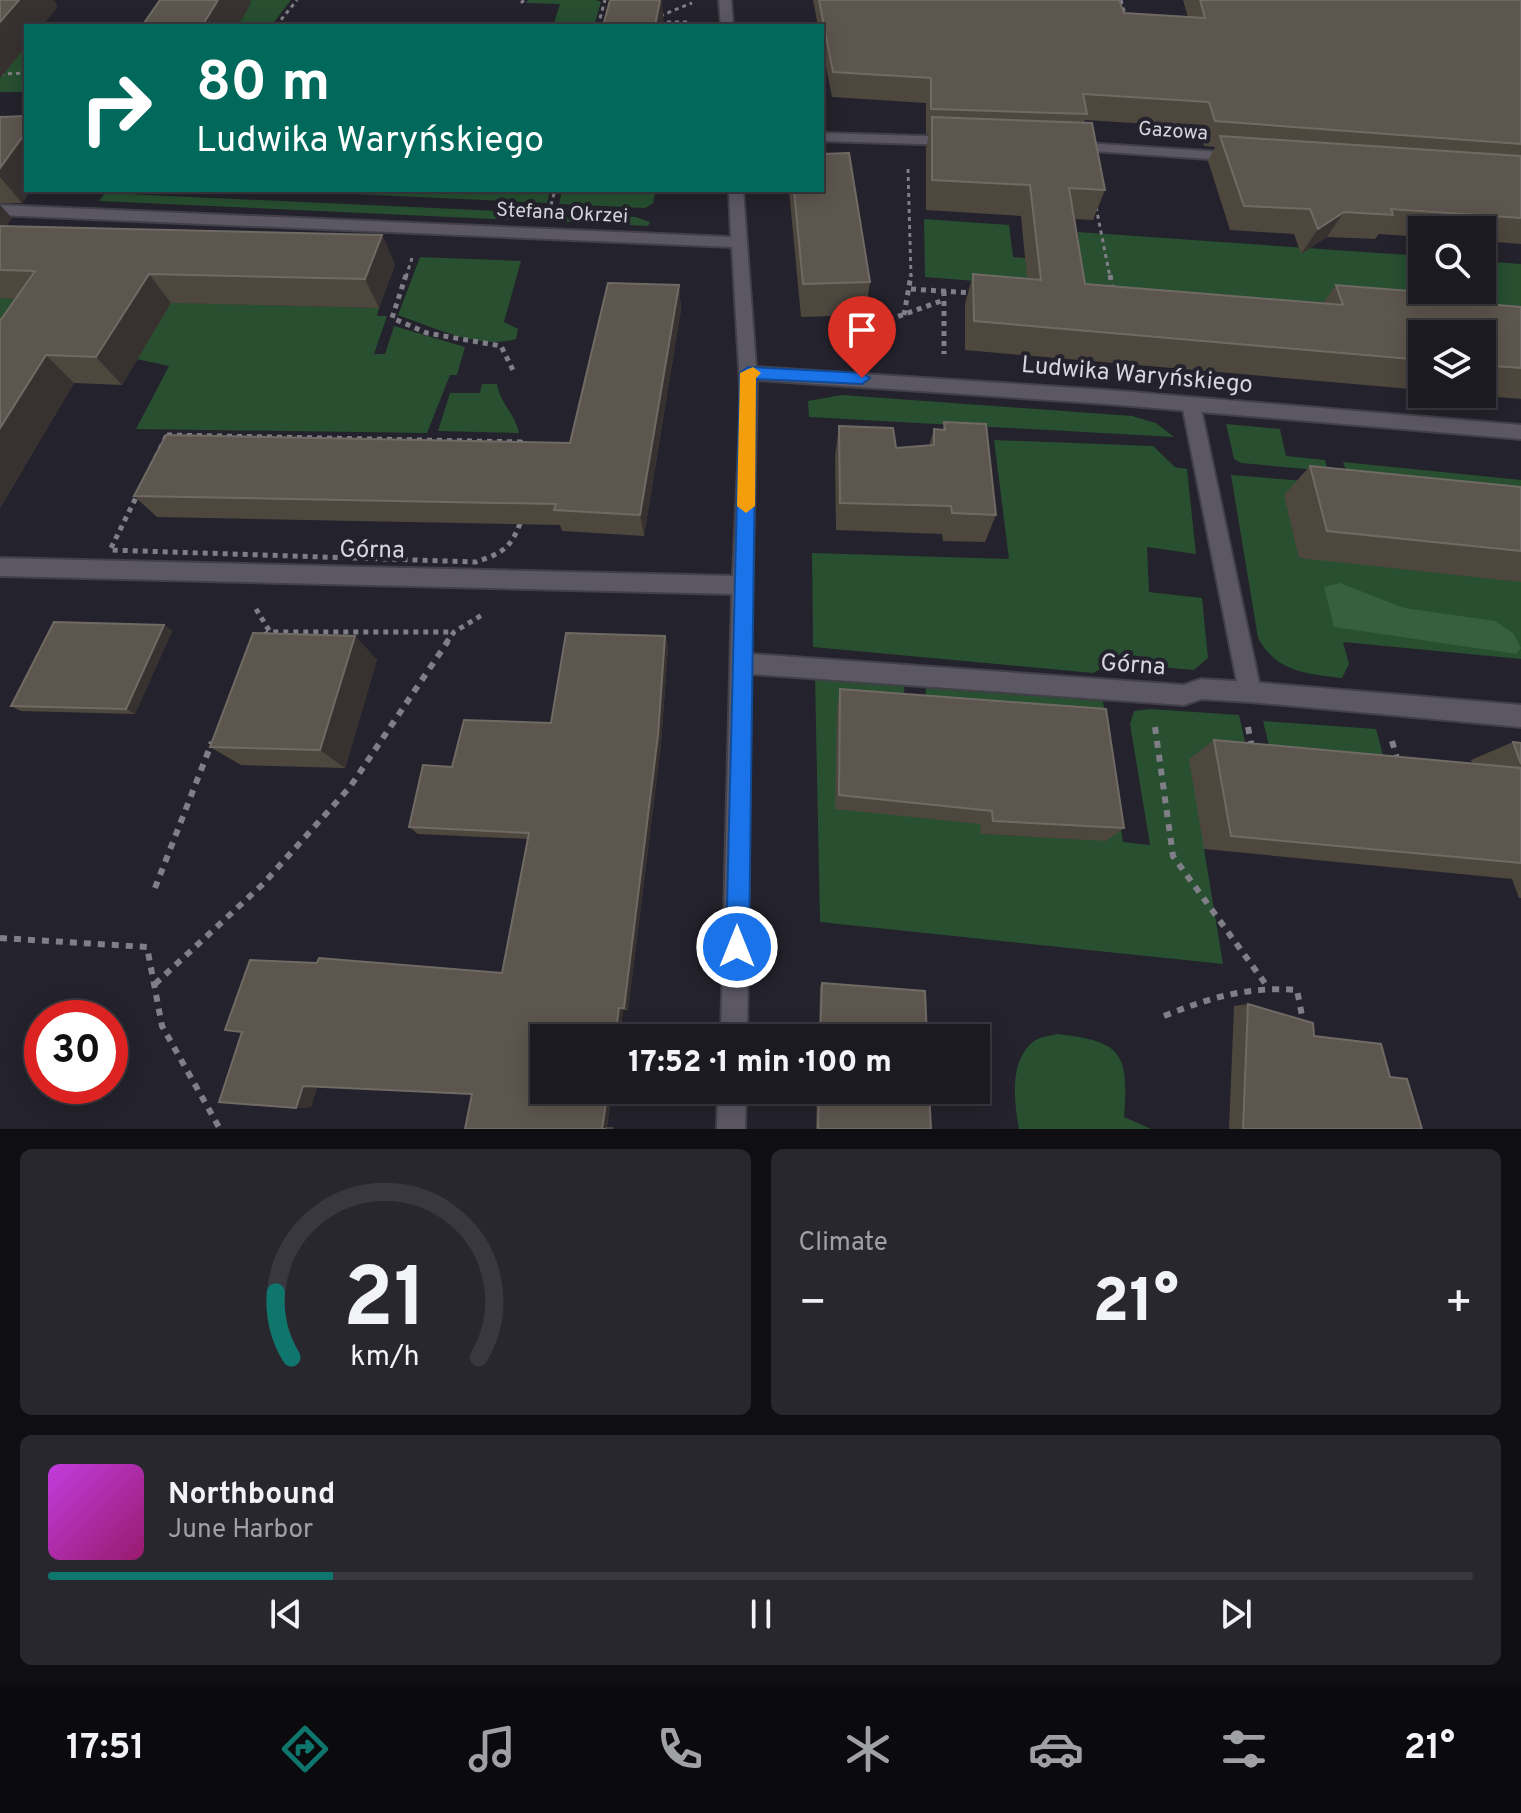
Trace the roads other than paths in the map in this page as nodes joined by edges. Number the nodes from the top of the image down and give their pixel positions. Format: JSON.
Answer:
{"nodes":[{"id":1,"x":725,"y":0,"type":"edge"},
{"id":2,"x":727,"y":24,"type":"edge"},
{"id":3,"x":824,"y":137,"type":"edge"},
{"id":4,"x":977,"y":142,"type":"edge"},
{"id":5,"x":1049,"y":145,"type":"edge"},
{"id":6,"x":1248,"y":157,"type":"edge"},
{"id":7,"x":736,"y":192,"type":"edge"},
{"id":8,"x":0,"y":210,"type":"edge"},
{"id":9,"x":738,"y":242,"type":"junction"},
{"id":10,"x":748,"y":373,"type":"junction"},
{"id":11,"x":1191,"y":404,"type":"junction"},
{"id":12,"x":1521,"y":432,"type":"edge"},
{"id":13,"x":0,"y":567,"type":"edge"},
{"id":14,"x":743,"y":585,"type":"junction"},
{"id":15,"x":740,"y":663,"type":"junction"},
{"id":16,"x":1250,"y":692,"type":"junction"},
{"id":17,"x":1521,"y":716,"type":"edge"},
{"id":18,"x":734,"y":1024,"type":"edge"},
{"id":19,"x":732,"y":1104,"type":"edge"},
{"id":20,"x":731,"y":1129,"type":"edge"}],
"edges":[{"from":1,"to":2,"type":"street"},
{"from":3,"to":4,"type":"street"},
{"from":5,"to":6,"type":"street","name":"Gazowa"},
{"from":7,"to":9,"type":"street"},
{"from":8,"to":9,"type":"street","name":"Stefana Okrzei"},
{"from":9,"to":10,"type":"street"},
{"from":10,"to":11,"type":"street","name":"Ludwika Waryńskiego"},
{"from":10,"to":14,"type":"street"},
{"from":11,"to":12,"type":"street","name":"Ludwika Waryńskiego"},
{"from":11,"to":16,"type":"street"},
{"from":13,"to":14,"type":"street","name":"Górna"},
{"from":14,"to":15,"type":"street"},
{"from":15,"to":16,"type":"street","name":"Górna"},
{"from":15,"to":18,"type":"street"},
{"from":16,"to":17,"type":"street","name":"Górna"},
{"from":19,"to":20,"type":"street"}]}
